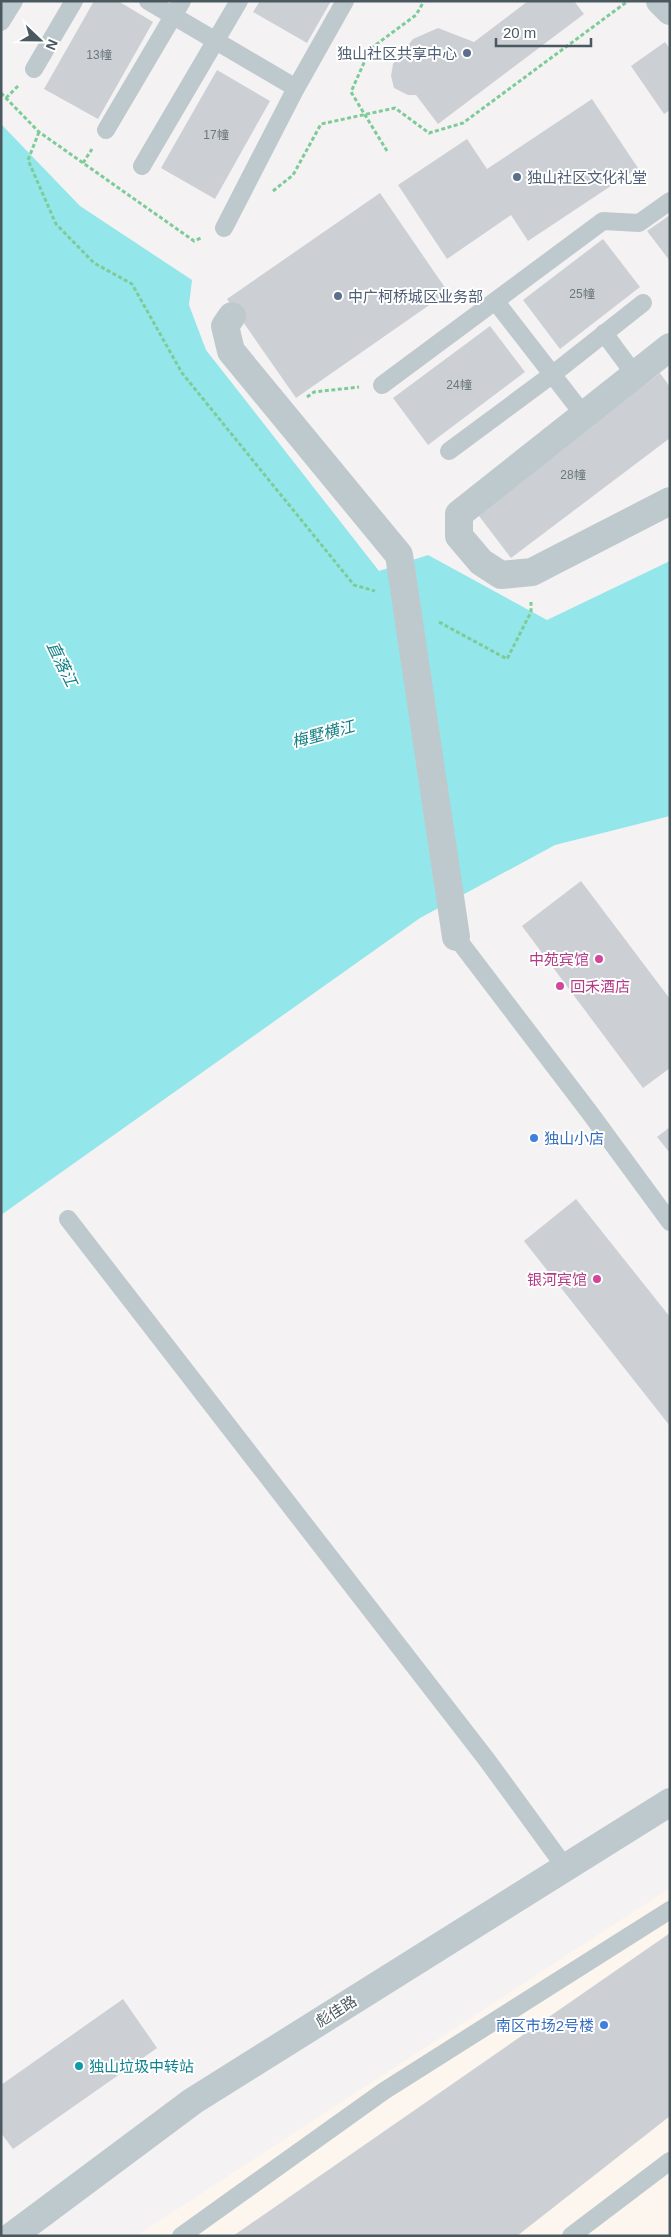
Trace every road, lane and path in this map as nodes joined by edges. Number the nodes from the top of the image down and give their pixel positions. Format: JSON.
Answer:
{"nodes":[{"id":1,"x":14,"y":1,"type":"edge"},
{"id":2,"x":74,"y":1,"type":"edge"},
{"id":3,"x":148,"y":1,"type":"edge"},
{"id":4,"x":239,"y":1,"type":"edge"},
{"id":5,"x":345,"y":1,"type":"edge"},
{"id":6,"x":424,"y":1,"type":"edge"},
{"id":7,"x":628,"y":1,"type":"edge"},
{"id":8,"x":660,"y":1,"type":"edge"},
{"id":9,"x":178,"y":9,"type":"edge"},
{"id":10,"x":670,"y":11,"type":"edge"},
{"id":11,"x":1,"y":22,"type":"edge"},
{"id":12,"x":216,"y":42,"type":"junction"},
{"id":13,"x":34,"y":69,"type":"dead end"},
{"id":14,"x":296,"y":88,"type":"junction"},
{"id":15,"x":1,"y":93,"type":"edge"},
{"id":16,"x":363,"y":114,"type":"junction"},
{"id":17,"x":106,"y":130,"type":"dead end"},
{"id":18,"x":387,"y":151,"type":"dead end"},
{"id":19,"x":142,"y":166,"type":"dead end"},
{"id":20,"x":270,"y":193,"type":"dead end"},
{"id":21,"x":670,"y":201,"type":"edge"},
{"id":22,"x":224,"y":228,"type":"joint"},
{"id":23,"x":496,"y":302,"type":"junction"},
{"id":24,"x":642,"y":302,"type":"dead end"},
{"id":25,"x":232,"y":316,"type":"dead end"},
{"id":26,"x":604,"y":333,"type":"junction"},
{"id":27,"x":670,"y":347,"type":"edge"},
{"id":28,"x":553,"y":374,"type":"junction"},
{"id":29,"x":635,"y":375,"type":"junction"},
{"id":30,"x":382,"y":385,"type":"joint"},
{"id":31,"x":583,"y":414,"type":"junction"},
{"id":32,"x":284,"y":415,"type":"junction"},
{"id":33,"x":449,"y":451,"type":"dead end"},
{"id":34,"x":670,"y":501,"type":"edge"},
{"id":35,"x":456,"y":936,"type":"joint"},
{"id":36,"x":68,"y":1220,"type":"dead end"},
{"id":37,"x":670,"y":1222,"type":"edge"},
{"id":38,"x":670,"y":1802,"type":"edge"},
{"id":39,"x":565,"y":1868,"type":"junction"},
{"id":40,"x":670,"y":1910,"type":"edge"},
{"id":41,"x":670,"y":2161,"type":"edge"},
{"id":42,"x":12,"y":2236,"type":"edge"},
{"id":43,"x":181,"y":2236,"type":"edge"},
{"id":44,"x":570,"y":2236,"type":"edge"}],
"edges":[{"from":1,"to":11,"type":"lane"},
{"from":2,"to":13,"type":"lane"},
{"from":3,"to":9,"type":"lane"},
{"from":4,"to":12,"type":"lane"},
{"from":5,"to":14,"type":"lane"},
{"from":6,"to":16,"type":"path"},
{"from":7,"to":16,"type":"path"},
{"from":8,"to":10,"type":"street"},
{"from":9,"to":12,"type":"lane"},
{"from":9,"to":17,"type":"lane"},
{"from":12,"to":14,"type":"lane"},
{"from":12,"to":19,"type":"lane"},
{"from":14,"to":22,"type":"lane"},
{"from":15,"to":22,"type":"path"},
{"from":16,"to":18,"type":"path"},
{"from":16,"to":20,"type":"path"},
{"from":21,"to":23,"type":"lane"},
{"from":23,"to":28,"type":"lane"},
{"from":23,"to":30,"type":"lane"},
{"from":24,"to":26,"type":"lane"},
{"from":25,"to":32,"type":"street"},
{"from":26,"to":28,"type":"lane"},
{"from":26,"to":29,"type":"lane"},
{"from":27,"to":29,"type":"street"},
{"from":28,"to":31,"type":"lane"},
{"from":28,"to":33,"type":"lane"},
{"from":29,"to":31,"type":"street"},
{"from":30,"to":32,"type":"path"},
{"from":31,"to":34,"type":"street"},
{"from":32,"to":35,"type":"street"},
{"from":35,"to":37,"type":"lane"},
{"from":36,"to":39,"type":"lane"},
{"from":38,"to":39,"type":"street","name":"彪佳路"},
{"from":39,"to":42,"type":"street","name":"彪佳路"},
{"from":40,"to":43,"type":"lane"},
{"from":41,"to":44,"type":"lane"}]}
